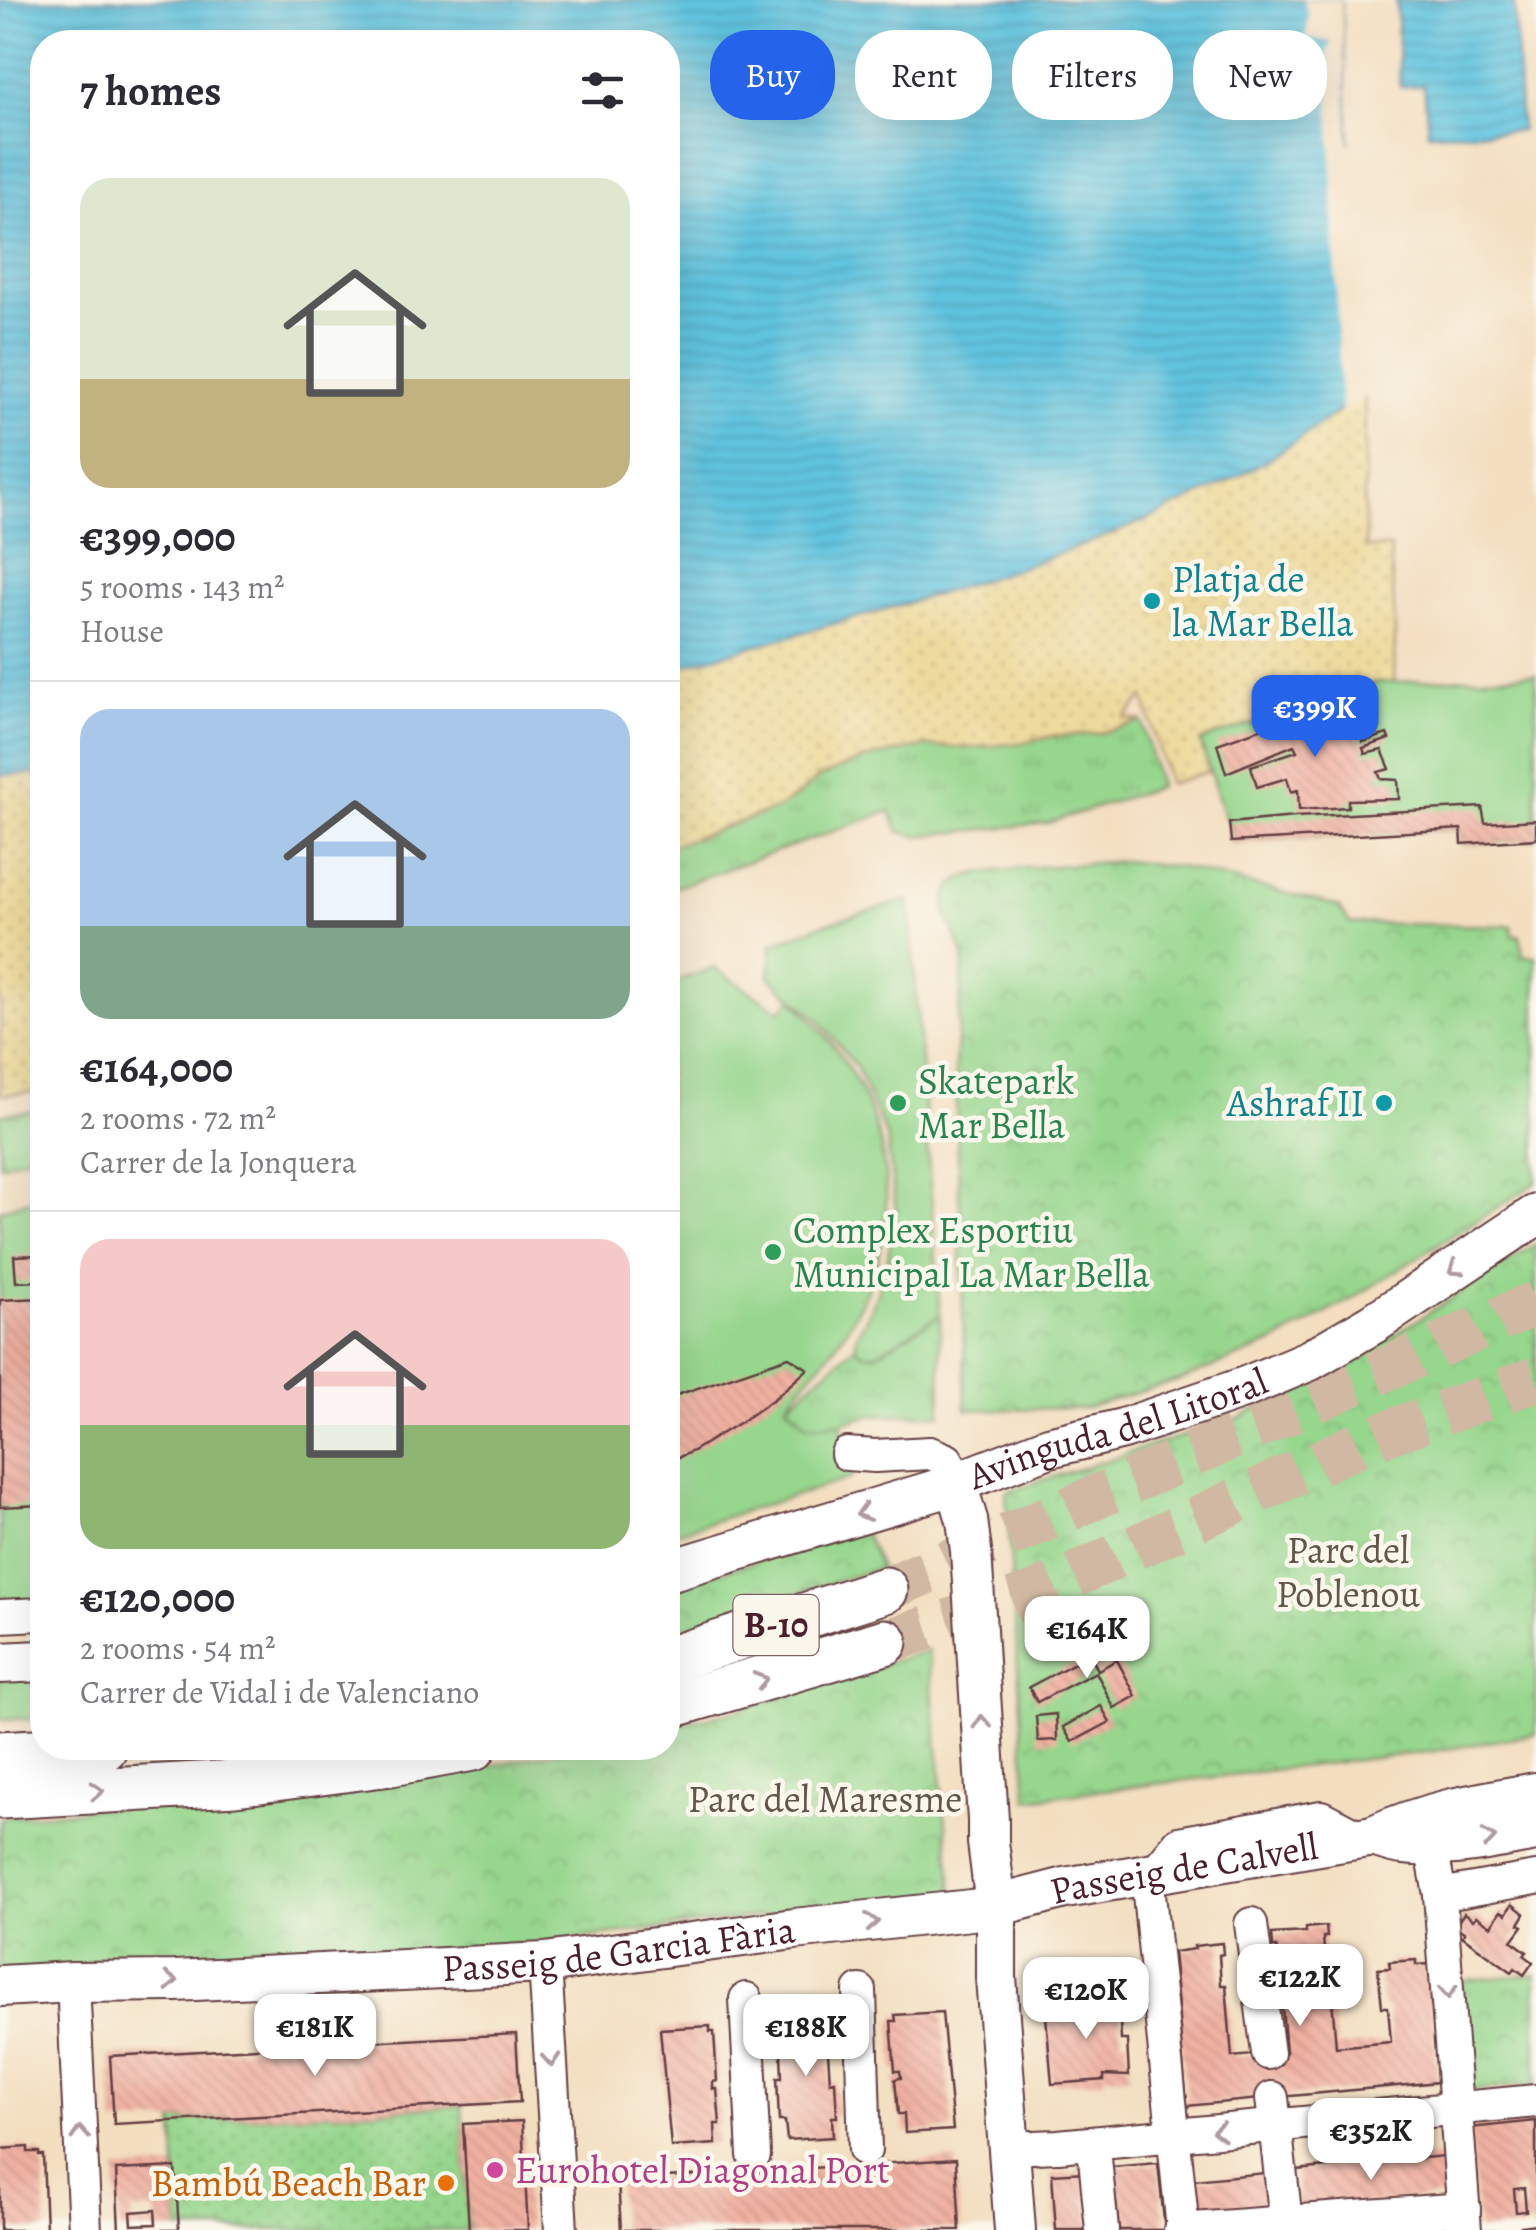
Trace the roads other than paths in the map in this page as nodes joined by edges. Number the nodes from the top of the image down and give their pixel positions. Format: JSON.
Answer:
{"nodes":[{"id":1,"x":1536,"y":1215,"type":"edge"},
{"id":2,"x":847,"y":1454,"type":"dead end"},
{"id":3,"x":956,"y":1483,"type":"junction"},
{"id":4,"x":680,"y":1567,"type":"edge"},
{"id":5,"x":884,"y":1590,"type":"tunnel mouth"},
{"id":6,"x":30,"y":1615,"type":"edge"},
{"id":7,"x":0,"y":1616,"type":"edge"},
{"id":8,"x":885,"y":1642,"type":"tunnel mouth"},
{"id":9,"x":680,"y":1656,"type":"edge"},
{"id":10,"x":30,"y":1661,"type":"edge"},
{"id":11,"x":0,"y":1662,"type":"edge"},
{"id":12,"x":680,"y":1702,"type":"edge"},
{"id":13,"x":30,"y":1752,"type":"edge"},
{"id":14,"x":0,"y":1754,"type":"edge"},
{"id":15,"x":407,"y":1760,"type":"edge"},
{"id":16,"x":1536,"y":1793,"type":"edge"},
{"id":17,"x":0,"y":1796,"type":"edge"},
{"id":18,"x":988,"y":1831,"type":"junction"},
{"id":19,"x":1536,"y":1831,"type":"edge"},
{"id":20,"x":1367,"y":1837,"type":"junction"},
{"id":21,"x":1431,"y":1845,"type":"junction"},
{"id":22,"x":1151,"y":1873,"type":"junction"},
{"id":23,"x":1536,"y":1878,"type":"edge"},
{"id":24,"x":1440,"y":1895,"type":"junction"},
{"id":25,"x":996,"y":1906,"type":"junction"},
{"id":26,"x":921,"y":1917,"type":"junction"},
{"id":27,"x":1252,"y":1924,"type":"dead end"},
{"id":28,"x":545,"y":1962,"type":"junction"},
{"id":29,"x":74,"y":1982,"type":"junction"},
{"id":30,"x":0,"y":1986,"type":"edge"},
{"id":31,"x":860,"y":1991,"type":"dead end"},
{"id":32,"x":746,"y":1999,"type":"dead end"},
{"id":33,"x":1268,"y":2054,"type":"dead end"},
{"id":34,"x":1536,"y":2101,"type":"edge"},
{"id":35,"x":1455,"y":2108,"type":"junction"},
{"id":36,"x":1274,"y":2112,"type":"junction"},
{"id":37,"x":1174,"y":2135,"type":"junction"},
{"id":38,"x":1009,"y":2148,"type":"junction"},
{"id":39,"x":865,"y":2150,"type":"dead end"},
{"id":40,"x":754,"y":2155,"type":"dead end"},
{"id":41,"x":1095,"y":2158,"type":"dead end"},
{"id":42,"x":1464,"y":2220,"type":"edge"},
{"id":43,"x":1286,"y":2226,"type":"edge"},
{"id":44,"x":84,"y":2230,"type":"edge"},
{"id":45,"x":561,"y":2230,"type":"edge"},
{"id":46,"x":1015,"y":2230,"type":"edge"},
{"id":47,"x":1102,"y":2230,"type":"edge"},
{"id":48,"x":1182,"y":2230,"type":"edge"}],
"edges":[{"from":1,"to":3,"type":"main road","name":"Avinguda del Litoral","one_way":true},
{"from":2,"to":3,"type":"street"},
{"from":3,"to":4,"type":"main road","name":"Avinguda del Litoral","one_way":true},
{"from":18,"to":3,"type":"main road","one_way":true},
{"from":5,"to":9,"type":"highway","number":"B-10"},
{"from":6,"to":7,"type":"street"},
{"from":12,"to":8,"type":"highway","number":"B-10","one_way":true},
{"from":10,"to":11,"type":"main road"},
{"from":13,"to":14,"type":"highway"},
{"from":17,"to":15,"type":"highway","one_way":true},
{"from":16,"to":20,"type":"main road","name":"Passeig de Calvell"},
{"from":18,"to":25,"type":"main road"},
{"from":18,"to":26,"type":"main road"},
{"from":21,"to":19,"type":"main road","name":"Passeig de Calvell","one_way":true},
{"from":20,"to":21,"type":"main road","name":"Passeig de Calvell"},
{"from":20,"to":22,"type":"main road","name":"Passeig de Calvell"},
{"from":21,"to":24,"type":"street"},
{"from":22,"to":25,"type":"main road","name":"Passeig de Calvell"},
{"from":22,"to":37,"type":"street"},
{"from":23,"to":24,"type":"street"},
{"from":24,"to":35,"type":"street","one_way":true},
{"from":25,"to":26,"type":"main road","name":"Passeig de Garcia Fària"},
{"from":25,"to":38,"type":"main road"},
{"from":28,"to":26,"type":"main road","name":"Passeig de Garcia Fària","one_way":true},
{"from":27,"to":33,"type":"street"},
{"from":29,"to":28,"type":"main road","name":"Passeig de Garcia Fària","one_way":true},
{"from":28,"to":45,"type":"street","one_way":true},
{"from":29,"to":30,"type":"main road","name":"Passeig de Garcia Fària"},
{"from":44,"to":29,"type":"street","one_way":true},
{"from":31,"to":39,"type":"street"},
{"from":32,"to":40,"type":"street"},
{"from":34,"to":35,"type":"street"},
{"from":35,"to":36,"type":"street"},
{"from":35,"to":42,"type":"street"},
{"from":36,"to":37,"type":"street","one_way":true},
{"from":36,"to":43,"type":"street"},
{"from":37,"to":38,"type":"street"},
{"from":37,"to":48,"type":"street"},
{"from":38,"to":46,"type":"main road"},
{"from":41,"to":47,"type":"street"},
{"from":42,"to":43,"type":"street"},
{"from":43,"to":48,"type":"street"}]}
